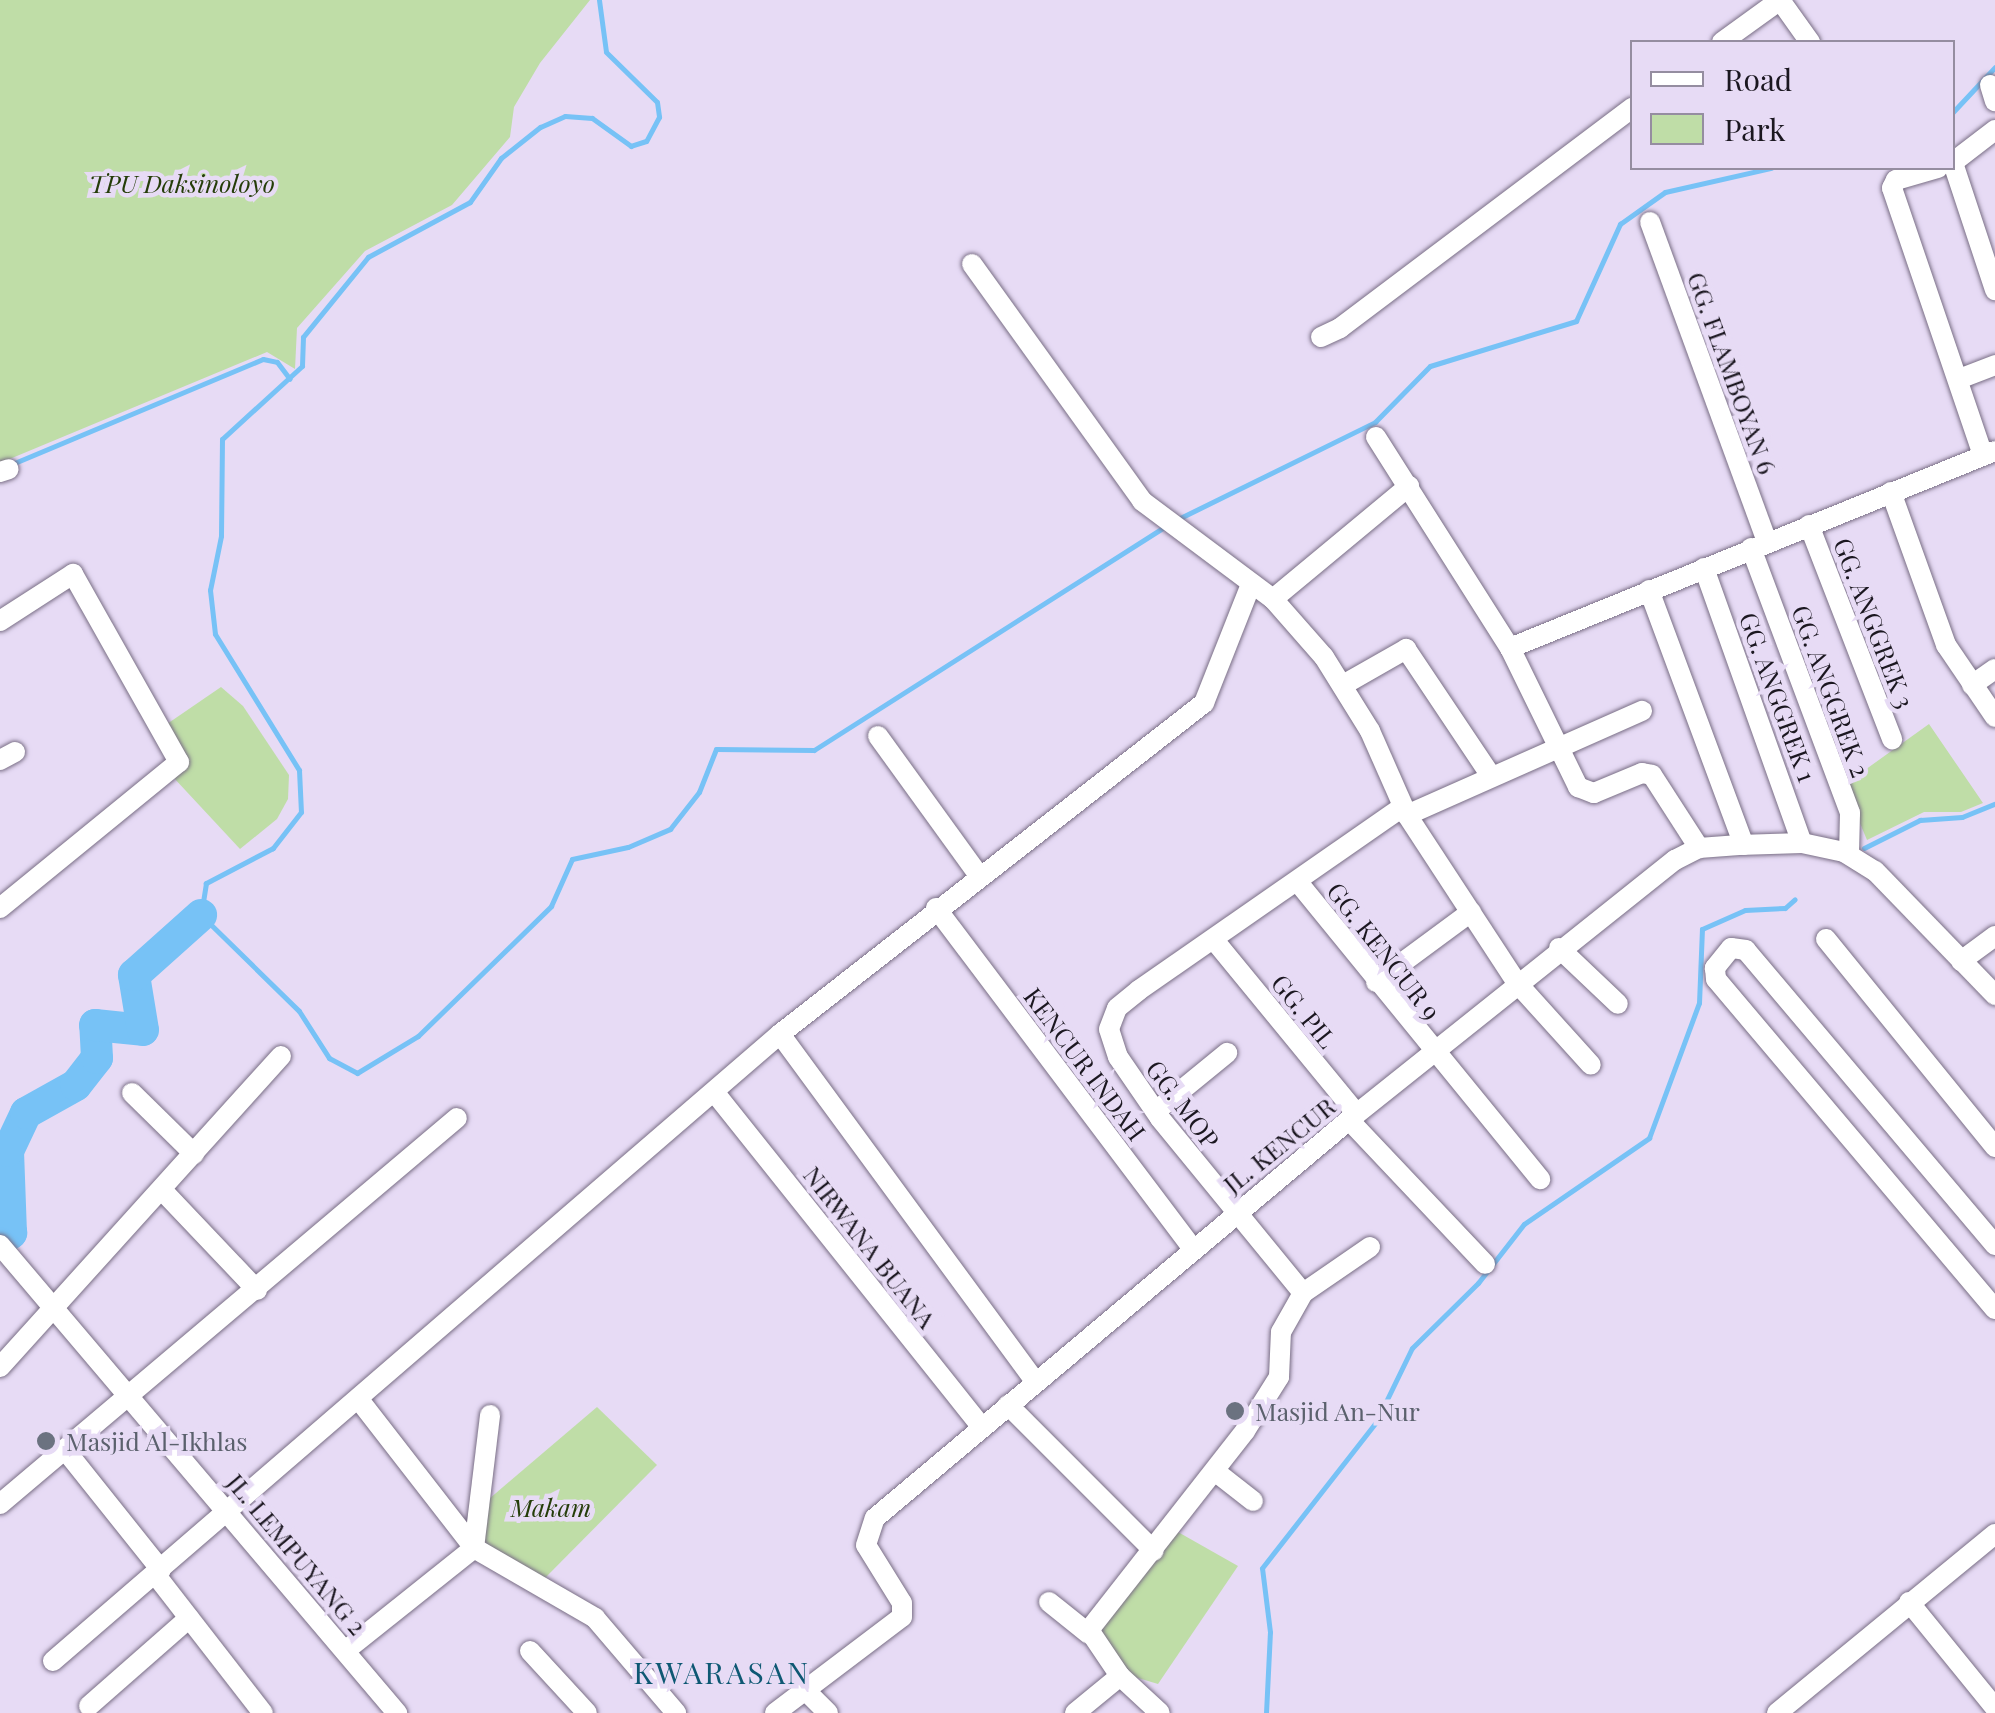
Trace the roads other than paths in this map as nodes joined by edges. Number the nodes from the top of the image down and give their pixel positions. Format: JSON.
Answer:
{"nodes":[{"id":1,"x":1780,"y":0,"type":"edge"},
{"id":2,"x":1731,"y":40,"type":"edge"},
{"id":3,"x":1809,"y":40,"type":"edge"},
{"id":4,"x":1630,"y":110,"type":"edge"},
{"id":5,"x":1995,"y":130,"type":"edge"},
{"id":6,"x":1955,"y":161,"type":"edge"},
{"id":7,"x":1955,"y":169,"type":"edge"},
{"id":8,"x":1931,"y":170,"type":"edge"},
{"id":9,"x":1650,"y":222,"type":"dead end"},
{"id":10,"x":972,"y":264,"type":"dead end"},
{"id":11,"x":1995,"y":290,"type":"edge"},
{"id":12,"x":1321,"y":337,"type":"dead end"},
{"id":13,"x":1995,"y":364,"type":"edge"},
{"id":14,"x":1959,"y":379,"type":"junction"},
{"id":15,"x":1376,"y":437,"type":"dead end"},
{"id":16,"x":1989,"y":453,"type":"edge"},
{"id":17,"x":1409,"y":486,"type":"junction"},
{"id":18,"x":1891,"y":492,"type":"junction"},
{"id":19,"x":1809,"y":525,"type":"junction"},
{"id":20,"x":1759,"y":545,"type":"junction"},
{"id":21,"x":1704,"y":568,"type":"junction"},
{"id":22,"x":1251,"y":584,"type":"junction"},
{"id":23,"x":1649,"y":590,"type":"junction"},
{"id":24,"x":1273,"y":599,"type":"junction"},
{"id":25,"x":0,"y":621,"type":"edge"},
{"id":26,"x":1510,"y":648,"type":"junction"},
{"id":27,"x":1995,"y":669,"type":"edge"},
{"id":28,"x":1972,"y":684,"type":"junction"},
{"id":29,"x":1343,"y":685,"type":"junction"},
{"id":30,"x":1642,"y":711,"type":"dead end"},
{"id":31,"x":1995,"y":716,"type":"edge"},
{"id":32,"x":878,"y":736,"type":"dead end"},
{"id":33,"x":1892,"y":739,"type":"dead end"},
{"id":34,"x":1560,"y":744,"type":"junction"},
{"id":35,"x":1491,"y":776,"type":"junction"},
{"id":36,"x":1404,"y":811,"type":"junction"},
{"id":37,"x":1802,"y":843,"type":"junction"},
{"id":38,"x":1744,"y":845,"type":"junction"},
{"id":39,"x":1698,"y":848,"type":"junction"},
{"id":40,"x":1848,"y":854,"type":"junction"},
{"id":41,"x":978,"y":874,"type":"junction"},
{"id":42,"x":1297,"y":881,"type":"junction"},
{"id":43,"x":0,"y":908,"type":"edge"},
{"id":44,"x":936,"y":908,"type":"junction"},
{"id":45,"x":1471,"y":912,"type":"junction"},
{"id":46,"x":1995,"y":936,"type":"edge"},
{"id":47,"x":1826,"y":938,"type":"dead end"},
{"id":48,"x":1214,"y":940,"type":"junction"},
{"id":49,"x":1558,"y":948,"type":"junction"},
{"id":50,"x":1961,"y":961,"type":"junction"},
{"id":51,"x":1376,"y":982,"type":"junction"},
{"id":52,"x":1518,"y":983,"type":"junction"},
{"id":53,"x":1995,"y":994,"type":"edge"},
{"id":54,"x":1618,"y":1004,"type":"dead end"},
{"id":55,"x":780,"y":1034,"type":"junction"},
{"id":56,"x":1432,"y":1052,"type":"junction"},
{"id":57,"x":1227,"y":1054,"type":"dead end"},
{"id":58,"x":281,"y":1056,"type":"dead end"},
{"id":59,"x":1592,"y":1065,"type":"dead end"},
{"id":60,"x":132,"y":1093,"type":"dead end"},
{"id":61,"x":720,"y":1098,"type":"dead end"},
{"id":62,"x":1156,"y":1112,"type":"junction"},
{"id":63,"x":1353,"y":1117,"type":"junction"},
{"id":64,"x":457,"y":1118,"type":"dead end"},
{"id":65,"x":1995,"y":1147,"type":"edge"},
{"id":66,"x":194,"y":1154,"type":"junction"},
{"id":67,"x":1540,"y":1179,"type":"dead end"},
{"id":68,"x":162,"y":1190,"type":"junction"},
{"id":69,"x":1239,"y":1211,"type":"junction"},
{"id":70,"x":1995,"y":1245,"type":"edge"},
{"id":71,"x":0,"y":1246,"type":"edge"},
{"id":72,"x":1370,"y":1246,"type":"dead end"},
{"id":73,"x":1194,"y":1250,"type":"junction"},
{"id":74,"x":1486,"y":1264,"type":"dead end"},
{"id":75,"x":257,"y":1290,"type":"junction"},
{"id":76,"x":1303,"y":1292,"type":"junction"},
{"id":77,"x":54,"y":1308,"type":"junction"},
{"id":78,"x":1995,"y":1309,"type":"edge"},
{"id":79,"x":0,"y":1367,"type":"edge"},
{"id":80,"x":1036,"y":1382,"type":"junction"},
{"id":81,"x":132,"y":1398,"type":"junction"},
{"id":82,"x":360,"y":1401,"type":"junction"},
{"id":83,"x":1008,"y":1405,"type":"junction"},
{"id":84,"x":490,"y":1415,"type":"dead end"},
{"id":85,"x":982,"y":1428,"type":"junction"},
{"id":86,"x":66,"y":1450,"type":"junction"},
{"id":87,"x":1216,"y":1472,"type":"junction"},
{"id":88,"x":1253,"y":1501,"type":"dead end"},
{"id":89,"x":0,"y":1504,"type":"edge"},
{"id":90,"x":228,"y":1509,"type":"junction"},
{"id":91,"x":1995,"y":1534,"type":"edge"},
{"id":92,"x":474,"y":1548,"type":"junction"},
{"id":93,"x":1154,"y":1551,"type":"junction"},
{"id":94,"x":158,"y":1572,"type":"junction"},
{"id":95,"x":1049,"y":1602,"type":"dead end"},
{"id":96,"x":1908,"y":1602,"type":"junction"},
{"id":97,"x":190,"y":1618,"type":"junction"},
{"id":98,"x":1088,"y":1634,"type":"junction"},
{"id":99,"x":345,"y":1651,"type":"junction"},
{"id":100,"x":530,"y":1652,"type":"dead end"},
{"id":101,"x":53,"y":1661,"type":"dead end"},
{"id":102,"x":1120,"y":1676,"type":"junction"},
{"id":103,"x":806,"y":1691,"type":"junction"},
{"id":104,"x":89,"y":1706,"type":"dead end"},
{"id":105,"x":1995,"y":1708,"type":"edge"},
{"id":106,"x":1783,"y":1711,"type":"edge"},
{"id":107,"x":263,"y":1713,"type":"edge"},
{"id":108,"x":397,"y":1713,"type":"edge"},
{"id":109,"x":587,"y":1713,"type":"edge"},
{"id":110,"x":676,"y":1713,"type":"edge"},
{"id":111,"x":775,"y":1713,"type":"edge"},
{"id":112,"x":828,"y":1713,"type":"edge"},
{"id":113,"x":1075,"y":1713,"type":"edge"},
{"id":114,"x":1160,"y":1713,"type":"edge"}],
"edges":[{"from":1,"to":2,"type":"street"},
{"from":1,"to":3,"type":"street"},
{"from":4,"to":12,"type":"street"},
{"from":5,"to":6,"type":"street"},
{"from":7,"to":11,"type":"street"},
{"from":8,"to":14,"type":"street"},
{"from":9,"to":20,"type":"street","name":"GG. FLAMBOYAN 6"},
{"from":10,"to":22,"type":"street"},
{"from":13,"to":14,"type":"street"},
{"from":14,"to":16,"type":"street"},
{"from":15,"to":17,"type":"street"},
{"from":16,"to":18,"type":"street"},
{"from":17,"to":24,"type":"street"},
{"from":17,"to":26,"type":"street"},
{"from":18,"to":19,"type":"street"},
{"from":18,"to":28,"type":"street"},
{"from":19,"to":20,"type":"street"},
{"from":19,"to":33,"type":"street","name":"GG. ANGGREK 3"},
{"from":20,"to":21,"type":"street"},
{"from":20,"to":40,"type":"street","name":"GG. ANGGREK 2"},
{"from":21,"to":23,"type":"street"},
{"from":21,"to":37,"type":"street","name":"GG. ANGGREK 1"},
{"from":22,"to":24,"type":"street"},
{"from":22,"to":41,"type":"street"},
{"from":23,"to":26,"type":"street"},
{"from":23,"to":38,"type":"street"},
{"from":24,"to":29,"type":"street"},
{"from":25,"to":43,"type":"street"},
{"from":26,"to":34,"type":"street"},
{"from":27,"to":28,"type":"street"},
{"from":28,"to":31,"type":"street"},
{"from":29,"to":35,"type":"street"},
{"from":29,"to":36,"type":"street"},
{"from":30,"to":34,"type":"street"},
{"from":32,"to":41,"type":"street"},
{"from":34,"to":35,"type":"street"},
{"from":34,"to":39,"type":"street"},
{"from":35,"to":36,"type":"street"},
{"from":36,"to":42,"type":"street"},
{"from":36,"to":45,"type":"street"},
{"from":37,"to":38,"type":"street","name":"JL. KENCUR"},
{"from":37,"to":40,"type":"street","name":"JL. KENCUR"},
{"from":38,"to":39,"type":"street","name":"JL. KENCUR"},
{"from":39,"to":49,"type":"street","name":"JL. KENCUR"},
{"from":40,"to":50,"type":"street","name":"JL. KENCUR"},
{"from":41,"to":44,"type":"street"},
{"from":42,"to":48,"type":"street"},
{"from":42,"to":51,"type":"street","name":"GG. KENCUR 9"},
{"from":44,"to":55,"type":"street"},
{"from":44,"to":73,"type":"street","name":"KENCUR INDAH"},
{"from":45,"to":51,"type":"street"},
{"from":45,"to":52,"type":"street"},
{"from":46,"to":50,"type":"street"},
{"from":47,"to":65,"type":"street"},
{"from":48,"to":62,"type":"street","name":"GG. MOP"},
{"from":48,"to":63,"type":"street","name":"GG. PIL"},
{"from":49,"to":52,"type":"street","name":"JL. KENCUR"},
{"from":49,"to":54,"type":"street"},
{"from":50,"to":53,"type":"street","name":"JL. KENCUR"},
{"from":51,"to":56,"type":"street","name":"GG. KENCUR 9"},
{"from":52,"to":56,"type":"street","name":"JL. KENCUR"},
{"from":52,"to":59,"type":"street"},
{"from":55,"to":80,"type":"street"},
{"from":55,"to":82,"type":"street"},
{"from":56,"to":63,"type":"street","name":"JL. KENCUR"},
{"from":56,"to":67,"type":"street","name":"GG. KENCUR 9"},
{"from":57,"to":62,"type":"street"},
{"from":58,"to":66,"type":"street"},
{"from":60,"to":66,"type":"street"},
{"from":61,"to":85,"type":"street","name":"NIRWANA BUANA"},
{"from":62,"to":69,"type":"street","name":"GG. MOP"},
{"from":63,"to":69,"type":"street","name":"JL. KENCUR"},
{"from":63,"to":74,"type":"street","name":"GG. PIL"},
{"from":64,"to":75,"type":"street"},
{"from":66,"to":68,"type":"street"},
{"from":68,"to":75,"type":"street"},
{"from":68,"to":77,"type":"street"},
{"from":69,"to":73,"type":"street","name":"JL. KENCUR"},
{"from":69,"to":76,"type":"street","name":"GG. MOP"},
{"from":70,"to":78,"type":"street"},
{"from":71,"to":77,"type":"street","name":"JL. LEMPUYANG 2"},
{"from":72,"to":76,"type":"street"},
{"from":73,"to":80,"type":"street","name":"JL. KENCUR"},
{"from":75,"to":81,"type":"street"},
{"from":76,"to":87,"type":"street"},
{"from":77,"to":79,"type":"street"},
{"from":77,"to":81,"type":"street","name":"JL. LEMPUYANG 2"},
{"from":80,"to":83,"type":"street","name":"JL. KENCUR"},
{"from":81,"to":86,"type":"street"},
{"from":81,"to":90,"type":"street","name":"JL. LEMPUYANG 2"},
{"from":82,"to":90,"type":"street"},
{"from":82,"to":92,"type":"street"},
{"from":83,"to":85,"type":"street","name":"JL. KENCUR"},
{"from":83,"to":93,"type":"street"},
{"from":84,"to":92,"type":"street"},
{"from":85,"to":103,"type":"street","name":"JL. KENCUR"},
{"from":86,"to":89,"type":"street"},
{"from":86,"to":94,"type":"street"},
{"from":87,"to":88,"type":"street"},
{"from":87,"to":93,"type":"street"},
{"from":90,"to":94,"type":"street"},
{"from":90,"to":99,"type":"street","name":"JL. LEMPUYANG 2"},
{"from":91,"to":96,"type":"street"},
{"from":92,"to":99,"type":"street"},
{"from":92,"to":110,"type":"street"},
{"from":93,"to":98,"type":"street"},
{"from":94,"to":97,"type":"street"},
{"from":94,"to":101,"type":"street"},
{"from":95,"to":98,"type":"street"},
{"from":96,"to":105,"type":"street"},
{"from":96,"to":106,"type":"street"},
{"from":97,"to":104,"type":"street"},
{"from":97,"to":107,"type":"street"},
{"from":98,"to":102,"type":"street"},
{"from":99,"to":108,"type":"street","name":"JL. LEMPUYANG 2"},
{"from":100,"to":109,"type":"street"},
{"from":102,"to":113,"type":"street"},
{"from":102,"to":114,"type":"street"},
{"from":103,"to":111,"type":"street","name":"JL. KENCUR"},
{"from":103,"to":112,"type":"street"}]}
